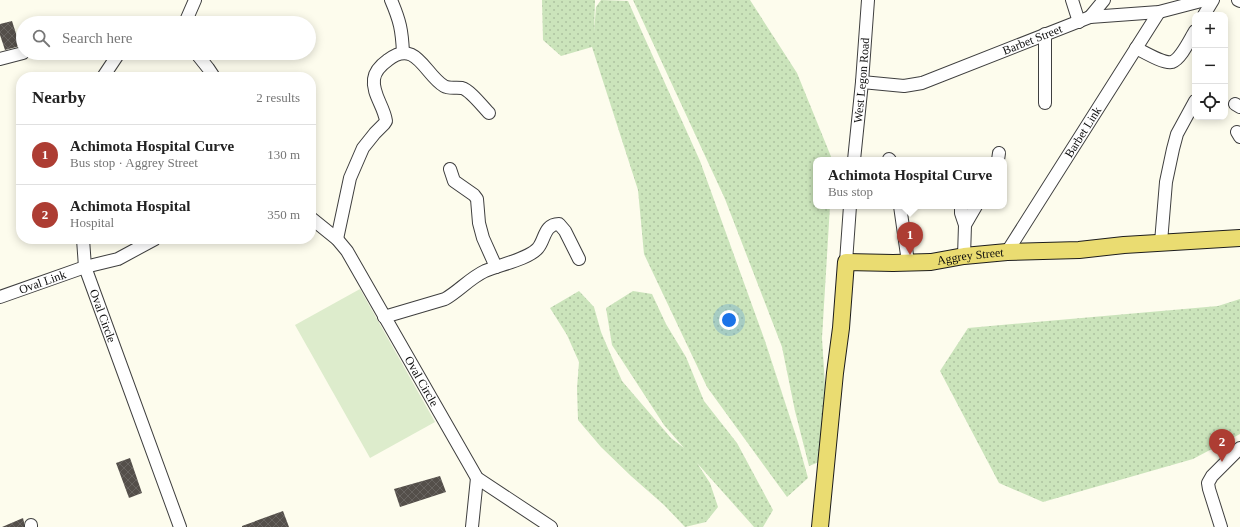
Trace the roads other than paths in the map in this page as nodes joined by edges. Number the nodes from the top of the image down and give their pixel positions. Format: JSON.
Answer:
{"nodes":[{"id":1,"x":195,"y":0,"type":"edge"},
{"id":2,"x":391,"y":0,"type":"edge"},
{"id":3,"x":868,"y":0,"type":"edge"},
{"id":4,"x":1072,"y":0,"type":"edge"},
{"id":5,"x":1104,"y":0,"type":"edge"},
{"id":6,"x":1205,"y":0,"type":"edge"},
{"id":7,"x":1213,"y":0,"type":"edge"},
{"id":8,"x":1159,"y":12,"type":"junction"},
{"id":9,"x":1206,"y":12,"type":"edge"},
{"id":10,"x":188,"y":16,"type":"edge"},
{"id":11,"x":1090,"y":17,"type":"junction"},
{"id":12,"x":1079,"y":22,"type":"junction"},
{"id":13,"x":1045,"y":34,"type":"junction"},
{"id":14,"x":1192,"y":36,"type":"edge"},
{"id":15,"x":1136,"y":48,"type":"junction"},
{"id":16,"x":403,"y":53,"type":"junction"},
{"id":17,"x":16,"y":55,"type":"edge"},
{"id":18,"x":0,"y":59,"type":"edge"},
{"id":19,"x":114,"y":60,"type":"edge"},
{"id":20,"x":202,"y":60,"type":"edge"},
{"id":21,"x":106,"y":72,"type":"edge"},
{"id":22,"x":211,"y":72,"type":"edge"},
{"id":23,"x":862,"y":82,"type":"junction"},
{"id":24,"x":1045,"y":103,"type":"dead end"},
{"id":25,"x":1192,"y":106,"type":"edge"},
{"id":26,"x":489,"y":113,"type":"dead end"},
{"id":27,"x":854,"y":157,"type":"edge"},
{"id":28,"x":450,"y":169,"type":"dead end"},
{"id":29,"x":850,"y":209,"type":"edge"},
{"id":30,"x":900,"y":209,"type":"edge"},
{"id":31,"x":961,"y":209,"type":"edge"},
{"id":32,"x":974,"y":209,"type":"edge"},
{"id":33,"x":316,"y":222,"type":"edge"},
{"id":34,"x":965,"y":225,"type":"junction"},
{"id":35,"x":1240,"y":238,"type":"edge"},
{"id":36,"x":337,"y":239,"type":"junction"},
{"id":37,"x":1161,"y":242,"type":"junction"},
{"id":38,"x":84,"y":244,"type":"edge"},
{"id":39,"x":146,"y":244,"type":"edge"},
{"id":40,"x":1007,"y":252,"type":"junction"},
{"id":41,"x":964,"y":256,"type":"junction"},
{"id":42,"x":579,"y":259,"type":"dead end"},
{"id":43,"x":846,"y":262,"type":"junction"},
{"id":44,"x":908,"y":262,"type":"junction"},
{"id":45,"x":85,"y":267,"type":"junction"},
{"id":46,"x":496,"y":267,"type":"junction"},
{"id":47,"x":0,"y":296,"type":"edge"},
{"id":48,"x":384,"y":317,"type":"junction"},
{"id":49,"x":1240,"y":448,"type":"edge"},
{"id":50,"x":478,"y":478,"type":"junction"},
{"id":51,"x":180,"y":527,"type":"edge"},
{"id":52,"x":472,"y":527,"type":"edge"},
{"id":53,"x":551,"y":527,"type":"edge"},
{"id":54,"x":820,"y":527,"type":"edge"},
{"id":55,"x":1221,"y":527,"type":"edge"}],
"edges":[{"from":1,"to":10,"type":"street"},
{"from":2,"to":16,"type":"street"},
{"from":3,"to":23,"type":"street","name":"West Legon Road"},
{"from":4,"to":12,"type":"street"},
{"from":5,"to":11,"type":"street"},
{"from":6,"to":8,"type":"street","name":"Barbet Street"},
{"from":7,"to":9,"type":"street"},
{"from":8,"to":11,"type":"street","name":"Barbet Street"},
{"from":8,"to":15,"type":"street","name":"Barbet Link"},
{"from":11,"to":12,"type":"street","name":"Barbet Street"},
{"from":12,"to":13,"type":"street","name":"Barbet Street"},
{"from":13,"to":23,"type":"street","name":"Barbet Street"},
{"from":13,"to":24,"type":"street"},
{"from":14,"to":15,"type":"street"},
{"from":15,"to":40,"type":"street","name":"Barbet Link"},
{"from":16,"to":26,"type":"street"},
{"from":16,"to":36,"type":"street"},
{"from":17,"to":18,"type":"street"},
{"from":19,"to":21,"type":"street"},
{"from":20,"to":22,"type":"street"},
{"from":23,"to":27,"type":"street","name":"West Legon Road"},
{"from":25,"to":37,"type":"street"},
{"from":28,"to":46,"type":"street"},
{"from":29,"to":43,"type":"street"},
{"from":30,"to":44,"type":"street"},
{"from":31,"to":34,"type":"street"},
{"from":32,"to":34,"type":"street"},
{"from":33,"to":36,"type":"street","name":"Oval Circle"},
{"from":34,"to":41,"type":"street"},
{"from":35,"to":37,"type":"main road","name":"Aggrey Street"},
{"from":36,"to":48,"type":"street","name":"Oval Circle"},
{"from":37,"to":40,"type":"main road","name":"Aggrey Street"},
{"from":38,"to":45,"type":"street","name":"Oval Circle"},
{"from":39,"to":45,"type":"street","name":"Oval Link"},
{"from":40,"to":41,"type":"main road","name":"Aggrey Street"},
{"from":41,"to":44,"type":"main road","name":"Aggrey Street"},
{"from":42,"to":46,"type":"street"},
{"from":43,"to":44,"type":"main road","name":"Aggrey Street"},
{"from":43,"to":54,"type":"main road"},
{"from":45,"to":47,"type":"street","name":"Oval Link"},
{"from":45,"to":51,"type":"street","name":"Oval Circle"},
{"from":46,"to":48,"type":"street"},
{"from":48,"to":50,"type":"street","name":"Oval Circle"},
{"from":49,"to":55,"type":"street"},
{"from":50,"to":52,"type":"street"},
{"from":50,"to":53,"type":"street","name":"Oval Circle"}]}
